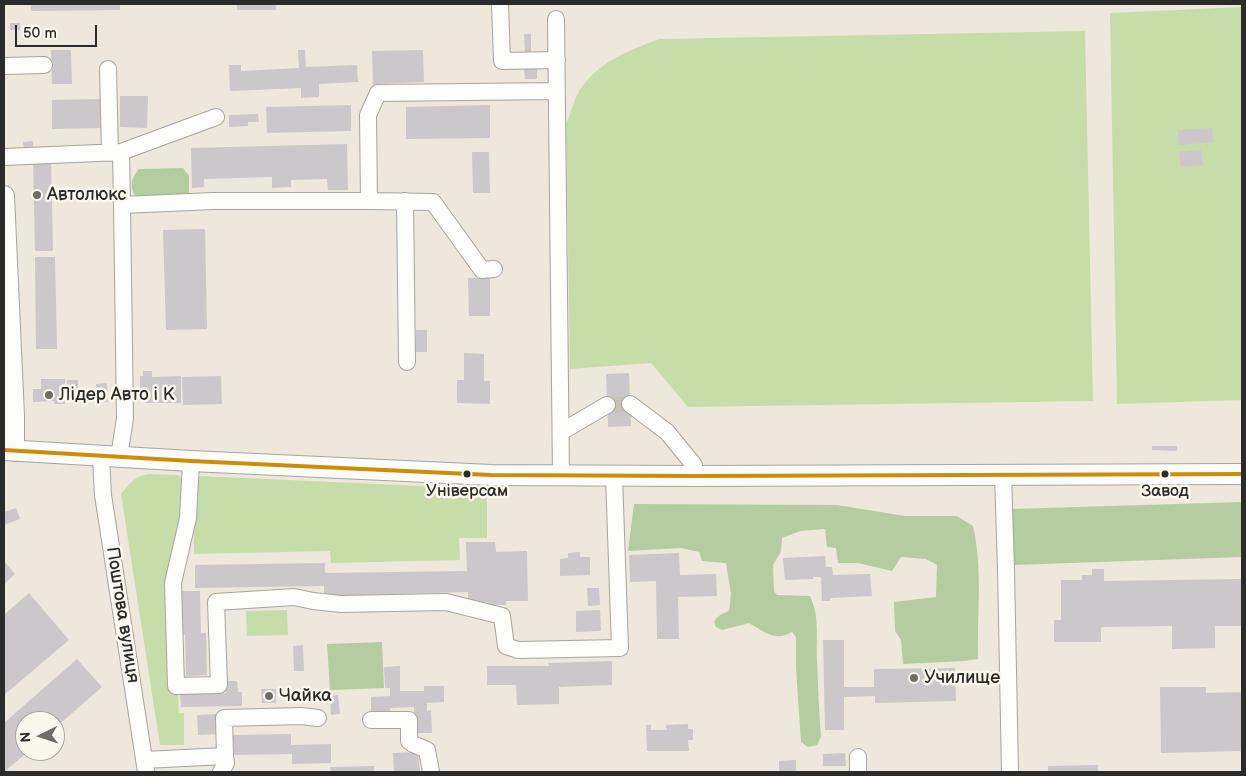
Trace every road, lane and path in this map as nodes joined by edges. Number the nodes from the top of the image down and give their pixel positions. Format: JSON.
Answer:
{"nodes":[{"id":1,"x":500,"y":4,"type":"edge"},
{"id":2,"x":556,"y":19,"type":"dead end"},
{"id":3,"x":557,"y":60,"type":"junction"},
{"id":4,"x":44,"y":65,"type":"dead end"},
{"id":5,"x":4,"y":66,"type":"edge"},
{"id":6,"x":108,"y":69,"type":"dead end"},
{"id":7,"x":557,"y":91,"type":"junction"},
{"id":8,"x":216,"y":116,"type":"dead end"},
{"id":9,"x":116,"y":152,"type":"junction"},
{"id":10,"x":4,"y":156,"type":"edge"},
{"id":11,"x":4,"y":196,"type":"edge"},
{"id":12,"x":405,"y":200,"type":"junction"},
{"id":13,"x":369,"y":201,"type":"junction"},
{"id":14,"x":122,"y":205,"type":"junction"},
{"id":15,"x":494,"y":269,"type":"dead end"},
{"id":16,"x":407,"y":362,"type":"dead end"},
{"id":17,"x":630,"y":404,"type":"tunnel mouth"},
{"id":18,"x":607,"y":405,"type":"tunnel mouth"},
{"id":19,"x":560,"y":432,"type":"junction"},
{"id":20,"x":7,"y":452,"type":"edge"},
{"id":21,"x":110,"y":457,"type":"junction"},
{"id":22,"x":191,"y":462,"type":"junction"},
{"id":23,"x":1003,"y":474,"type":"junction"},
{"id":24,"x":1242,"y":474,"type":"edge"},
{"id":25,"x":561,"y":476,"type":"junction"},
{"id":26,"x":614,"y":476,"type":"junction"},
{"id":27,"x":694,"y":476,"type":"junction"},
{"id":28,"x":318,"y":718,"type":"dead end"},
{"id":29,"x":371,"y":720,"type":"dead end"},
{"id":30,"x":225,"y":756,"type":"junction"},
{"id":31,"x":145,"y":766,"type":"edge"},
{"id":32,"x":221,"y":772,"type":"edge"},
{"id":33,"x":431,"y":772,"type":"edge"},
{"id":34,"x":1010,"y":772,"type":"edge"}],
"edges":[{"from":1,"to":3,"type":"street"},
{"from":2,"to":3,"type":"street"},
{"from":3,"to":7,"type":"street"},
{"from":4,"to":5,"type":"street"},
{"from":6,"to":9,"type":"street","name":"Поштова вулиця"},
{"from":7,"to":13,"type":"street"},
{"from":7,"to":19,"type":"street"},
{"from":8,"to":9,"type":"street"},
{"from":9,"to":10,"type":"street"},
{"from":9,"to":14,"type":"street","name":"Поштова вулиця"},
{"from":11,"to":20,"type":"main road"},
{"from":12,"to":13,"type":"street"},
{"from":12,"to":15,"type":"street"},
{"from":12,"to":16,"type":"street"},
{"from":13,"to":14,"type":"street"},
{"from":14,"to":21,"type":"street","name":"Поштова вулиця"},
{"from":17,"to":27,"type":"street"},
{"from":18,"to":19,"type":"street"},
{"from":19,"to":25,"type":"street"},
{"from":20,"to":21,"type":"main road"},
{"from":21,"to":22,"type":"main road"},
{"from":21,"to":31,"type":"street","name":"Поштова вулиця"},
{"from":22,"to":25,"type":"main road"},
{"from":22,"to":26,"type":"street"},
{"from":23,"to":24,"type":"main road"},
{"from":23,"to":27,"type":"main road"},
{"from":23,"to":34,"type":"street"},
{"from":25,"to":26,"type":"main road"},
{"from":26,"to":27,"type":"main road"},
{"from":28,"to":30,"type":"street"},
{"from":29,"to":33,"type":"street"},
{"from":30,"to":31,"type":"street"},
{"from":30,"to":32,"type":"street"}]}
